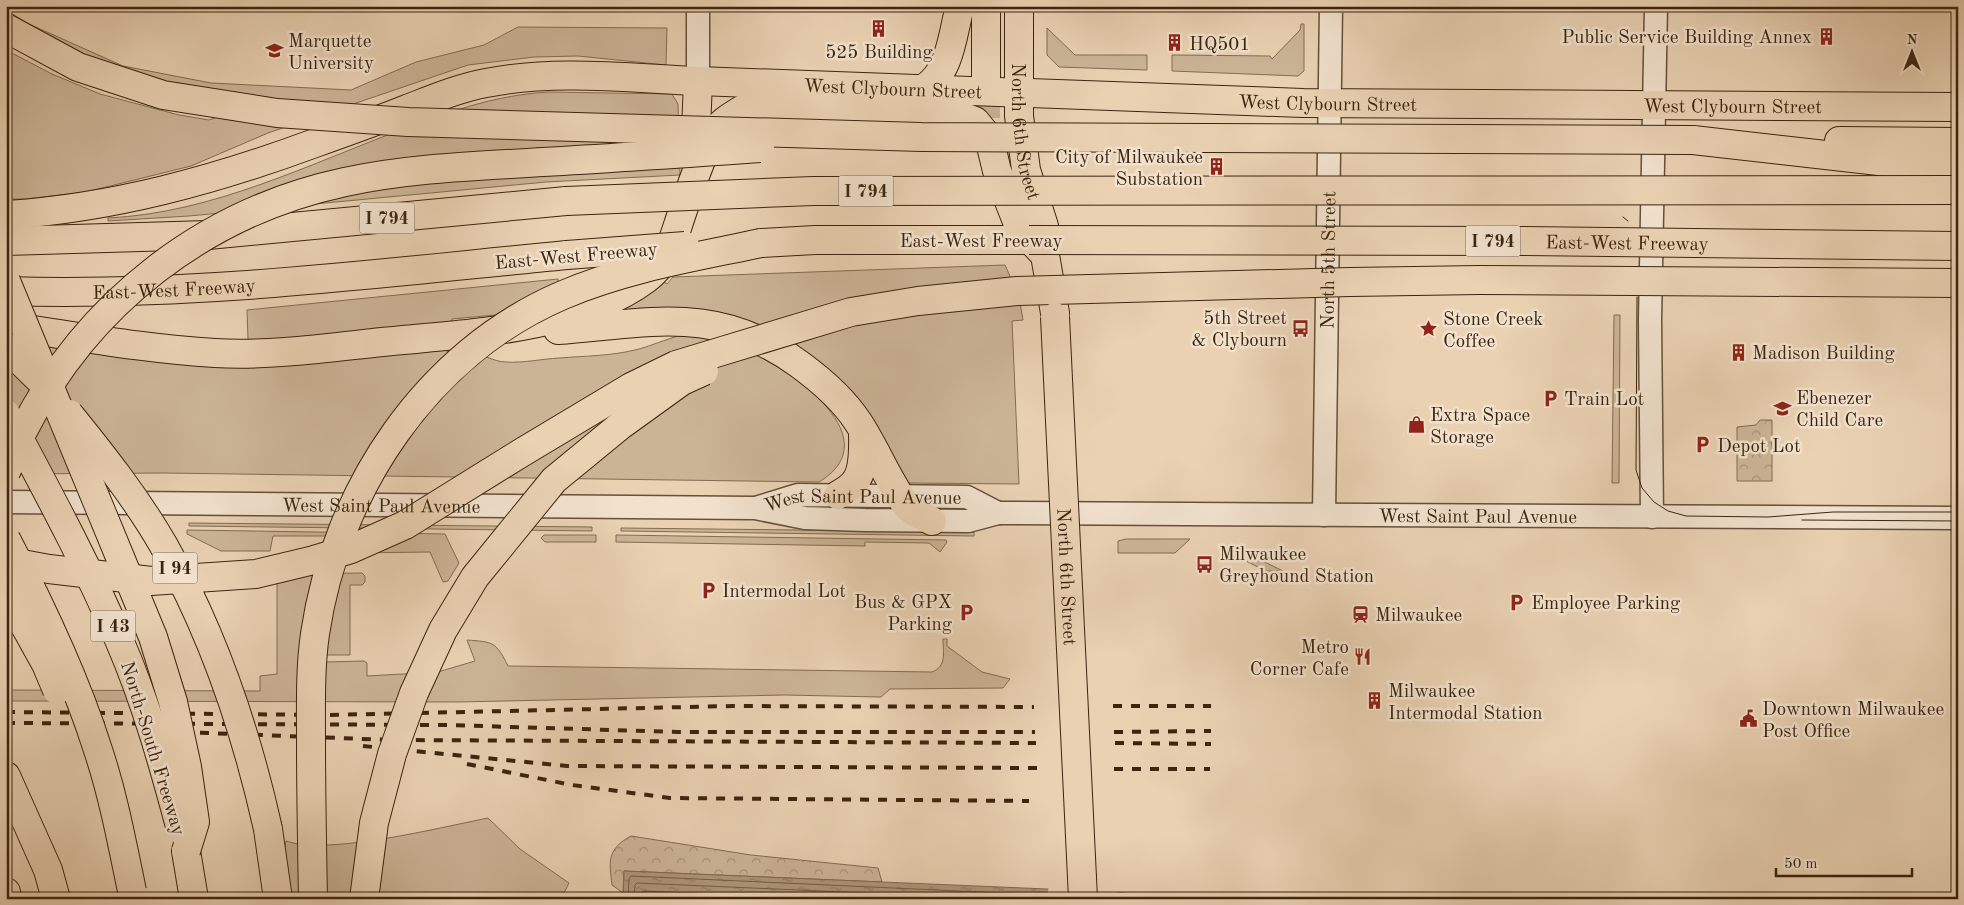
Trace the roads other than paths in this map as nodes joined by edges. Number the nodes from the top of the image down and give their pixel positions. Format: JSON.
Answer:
{"nodes":[{"id":1,"x":698,"y":6,"type":"edge"},
{"id":2,"x":960,"y":6,"type":"edge"},
{"id":3,"x":986,"y":6,"type":"edge"},
{"id":4,"x":1019,"y":6,"type":"edge"},
{"id":5,"x":1330,"y":6,"type":"edge"},
{"id":6,"x":1656,"y":6,"type":"edge"},
{"id":7,"x":6,"y":28,"type":"edge"},
{"id":8,"x":698,"y":82,"type":"junction"},
{"id":9,"x":922,"y":89,"type":"junction"},
{"id":10,"x":986,"y":91,"type":"junction"},
{"id":11,"x":1018,"y":92,"type":"junction"},
{"id":12,"x":1329,"y":102,"type":"junction"},
{"id":13,"x":1654,"y":104,"type":"junction"},
{"id":14,"x":1958,"y":107,"type":"edge"},
{"id":15,"x":921,"y":137,"type":"junction"},
{"id":16,"x":1693,"y":140,"type":"junction"},
{"id":17,"x":1958,"y":142,"type":"edge"},
{"id":18,"x":1958,"y":170,"type":"edge"},
{"id":19,"x":694,"y":180,"type":"junction"},
{"id":20,"x":1958,"y":190,"type":"edge"},
{"id":21,"x":6,"y":215,"type":"edge"},
{"id":22,"x":6,"y":241,"type":"edge"},
{"id":23,"x":761,"y":242,"type":"junction"},
{"id":24,"x":1958,"y":246,"type":"edge"},
{"id":25,"x":1958,"y":251,"type":"edge"},
{"id":26,"x":1045,"y":255,"type":"junction"},
{"id":27,"x":1479,"y":280,"type":"junction"},
{"id":28,"x":6,"y":281,"type":"edge"},
{"id":29,"x":1958,"y":284,"type":"edge"},
{"id":30,"x":6,"y":291,"type":"edge"},
{"id":31,"x":810,"y":323,"type":"junction"},
{"id":32,"x":6,"y":326,"type":"edge"},
{"id":33,"x":484,"y":332,"type":"junction"},
{"id":34,"x":6,"y":347,"type":"edge"},
{"id":35,"x":6,"y":414,"type":"edge"},
{"id":36,"x":863,"y":432,"type":"junction"},
{"id":37,"x":6,"y":472,"type":"edge"},
{"id":38,"x":838,"y":495,"type":"junction"},
{"id":39,"x":900,"y":496,"type":"junction"},
{"id":40,"x":6,"y":502,"type":"edge"},
{"id":41,"x":755,"y":508,"type":"junction"},
{"id":42,"x":998,"y":513,"type":"junction"},
{"id":43,"x":1324,"y":515,"type":"junction"},
{"id":44,"x":1652,"y":517,"type":"junction"},
{"id":45,"x":1958,"y":518,"type":"edge"},
{"id":46,"x":932,"y":520,"type":"junction"},
{"id":47,"x":6,"y":539,"type":"edge"},
{"id":48,"x":6,"y":561,"type":"edge"},
{"id":49,"x":6,"y":592,"type":"edge"},
{"id":50,"x":6,"y":776,"type":"edge"},
{"id":51,"x":186,"y":851,"type":"junction"},
{"id":52,"x":6,"y":892,"type":"edge"},
{"id":53,"x":132,"y":895,"type":"edge"},
{"id":54,"x":7,"y":899,"type":"edge"},
{"id":55,"x":56,"y":899,"type":"edge"},
{"id":56,"x":194,"y":899,"type":"edge"},
{"id":57,"x":278,"y":899,"type":"edge"},
{"id":58,"x":313,"y":899,"type":"edge"},
{"id":59,"x":364,"y":899,"type":"edge"},
{"id":60,"x":1083,"y":899,"type":"edge"}],
"edges":[{"from":1,"to":8,"type":"street"},
{"from":2,"to":9,"type":"main road"},
{"from":3,"to":10,"type":"main road","name":"North 6th Street"},
{"from":4,"to":11,"type":"main road","name":"North 6th Street"},
{"from":5,"to":12,"type":"street","name":"North 5th Street"},
{"from":6,"to":13,"type":"street"},
{"from":7,"to":15,"type":"main road","bridge":true},
{"from":8,"to":9,"type":"main road","name":"West Clybourn Street"},
{"from":8,"to":19,"type":"main road"},
{"from":8,"to":21,"type":"main road","name":"West Clybourn Street"},
{"from":9,"to":10,"type":"main road","name":"West Clybourn Street"},
{"from":10,"to":11,"type":"main road","name":"West Clybourn Street"},
{"from":11,"to":12,"type":"main road","name":"West Clybourn Street"},
{"from":11,"to":26,"type":"main road","name":"North 6th Street"},
{"from":12,"to":13,"type":"main road","name":"West Clybourn Street"},
{"from":12,"to":43,"type":"street","name":"North 5th Street"},
{"from":13,"to":14,"type":"main road","name":"West Clybourn Street"},
{"from":13,"to":44,"type":"street"},
{"from":15,"to":16,"type":"main road","bridge":true},
{"from":15,"to":37,"type":"main road","bridge":true},
{"from":16,"to":17,"type":"main road"},
{"from":16,"to":18,"type":"main road"},
{"from":19,"to":26,"type":"main road","name":"North 6th Street"},
{"from":19,"to":33,"type":"main road"},
{"from":20,"to":22,"type":"main road","number":"I 794","bridge":true},
{"from":23,"to":24,"type":"main road","name":"East-West Freeway","number":"I 794","bridge":true},
{"from":23,"to":30,"type":"main road","name":"East-West Freeway","number":"I 794","bridge":true},
{"from":23,"to":58,"type":"main road","bridge":true},
{"from":25,"to":27,"type":"main road","bridge":true},
{"from":26,"to":60,"type":"main road","name":"North 6th Street","bridge":true},
{"from":27,"to":29,"type":"main road","bridge":true},
{"from":27,"to":31,"type":"main road","bridge":true},
{"from":28,"to":51,"type":"main road","bridge":true},
{"from":31,"to":48,"type":"main road","bridge":true},
{"from":31,"to":59,"type":"main road","bridge":true},
{"from":32,"to":33,"type":"main road","bridge":true},
{"from":33,"to":36,"type":"main road"},
{"from":34,"to":57,"type":"main road","number":"I 94","bridge":true},
{"from":35,"to":51,"type":"main road","name":"North-South Freeway","number":"I 43","bridge":true},
{"from":36,"to":38,"type":"main road"},
{"from":36,"to":39,"type":"main road"},
{"from":38,"to":39,"type":"street","name":"West Saint Paul Avenue"},
{"from":38,"to":41,"type":"street","name":"West Saint Paul Avenue"},
{"from":39,"to":42,"type":"street","name":"West Saint Paul Avenue"},
{"from":39,"to":46,"type":"main road"},
{"from":40,"to":41,"type":"street","name":"West Saint Paul Avenue"},
{"from":41,"to":46,"type":"street","name":"West Saint Paul Avenue"},
{"from":42,"to":43,"type":"street","name":"West Saint Paul Avenue"},
{"from":42,"to":46,"type":"street","name":"West Saint Paul Avenue"},
{"from":43,"to":44,"type":"street","name":"West Saint Paul Avenue"},
{"from":44,"to":45,"type":"street","name":"West Saint Paul Avenue"},
{"from":47,"to":53,"type":"main road","bridge":true},
{"from":49,"to":53,"type":"main road","bridge":true},
{"from":50,"to":55,"type":"main road"},
{"from":51,"to":56,"type":"main road","name":"North-South Freeway","number":"I 43"},
{"from":52,"to":54,"type":"main road"}]}
